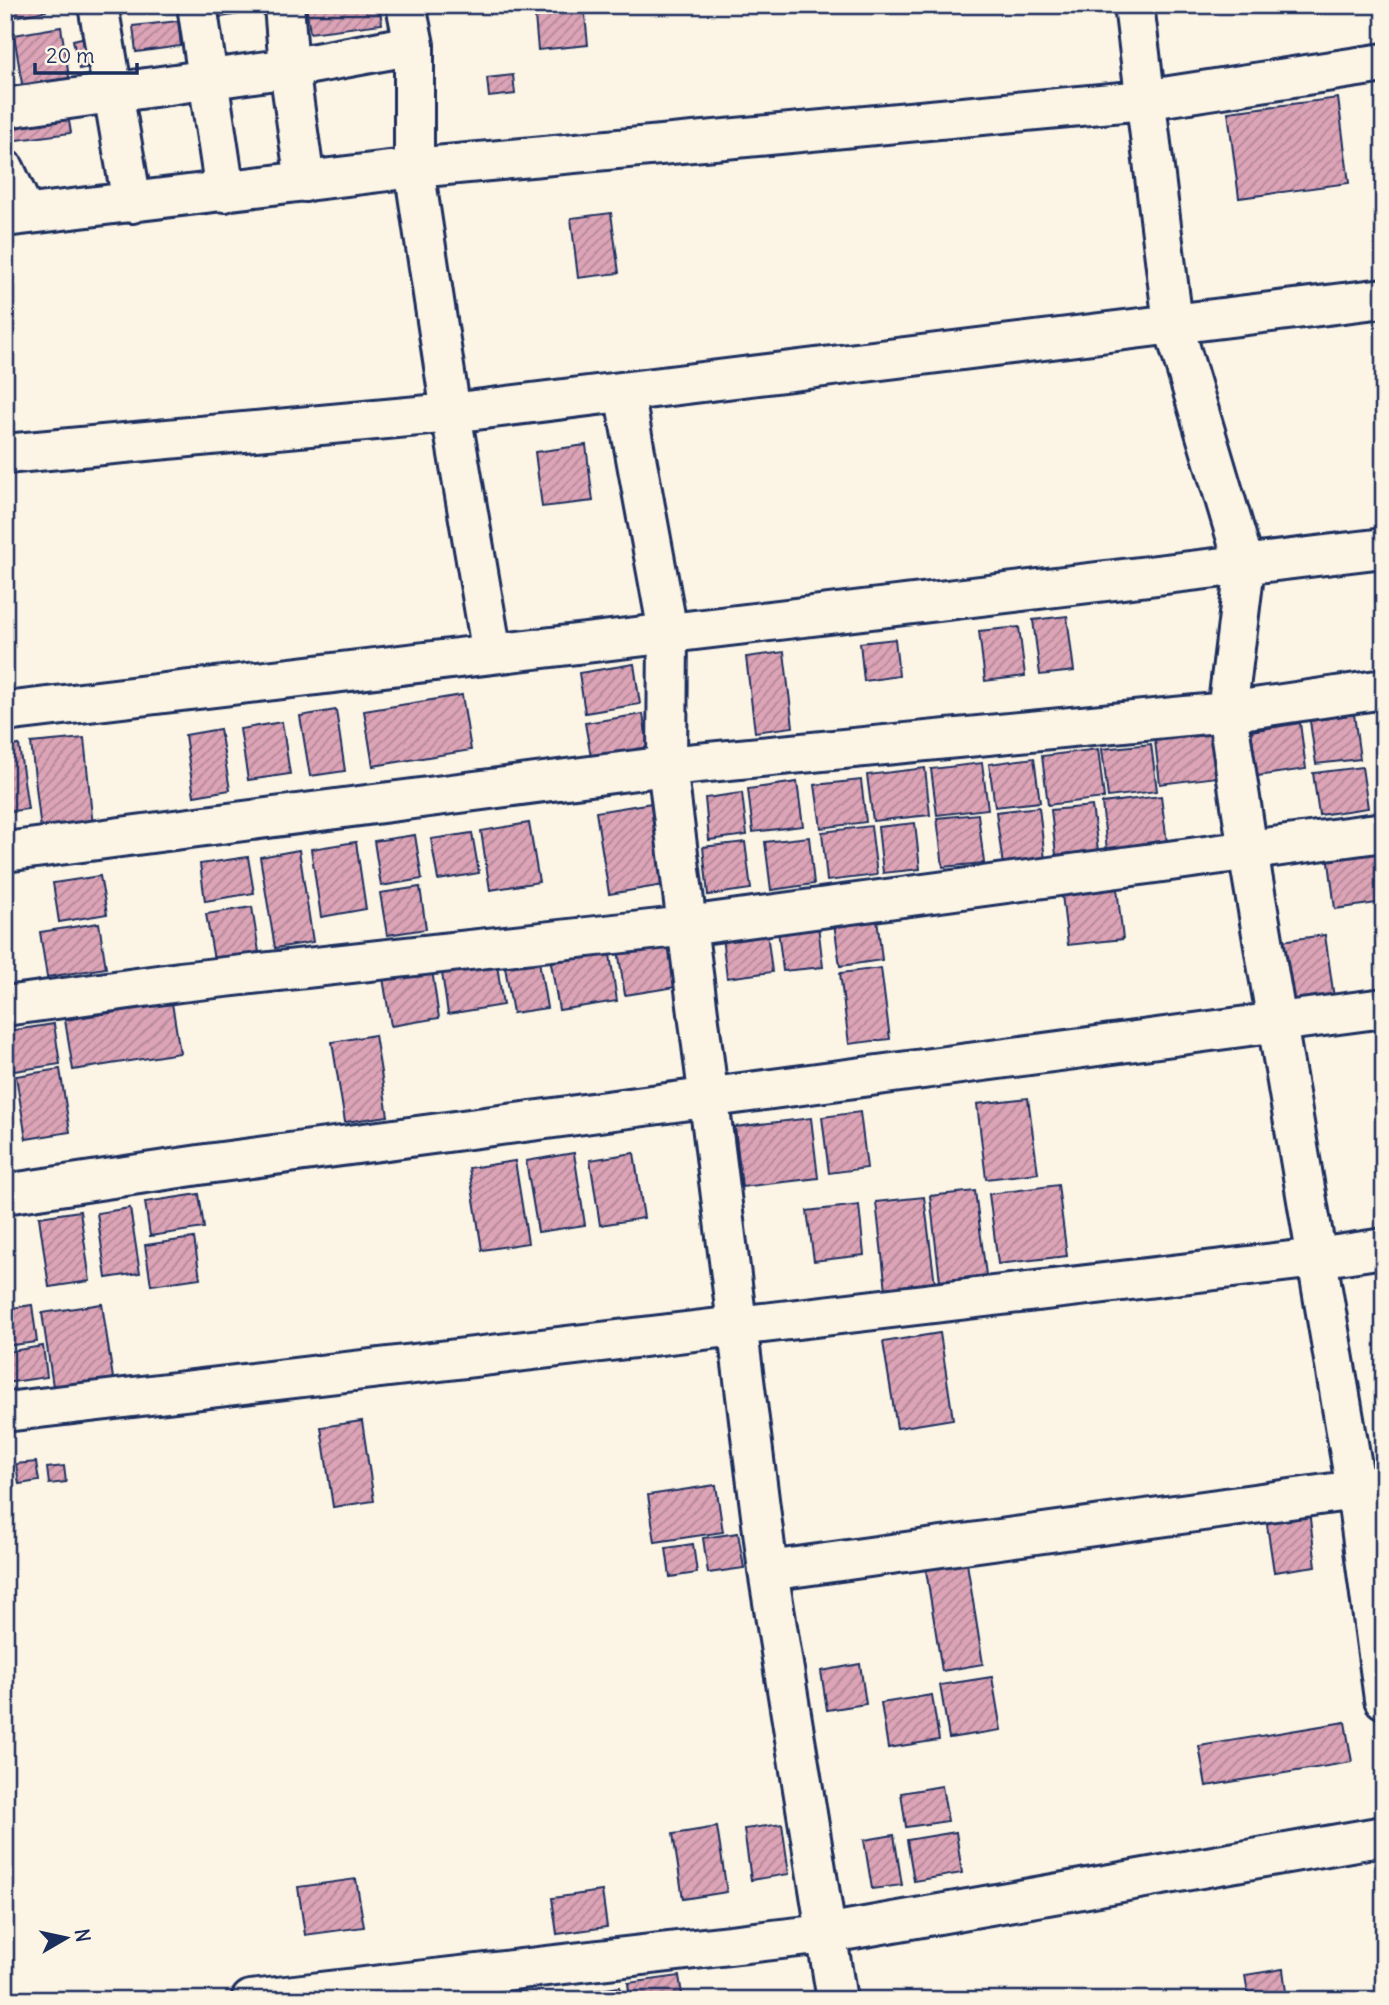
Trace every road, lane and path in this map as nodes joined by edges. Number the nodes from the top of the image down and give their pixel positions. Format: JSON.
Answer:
{"nodes":[{"id":1,"x":97,"y":5,"type":"edge"},
{"id":2,"x":197,"y":5,"type":"edge"},
{"id":3,"x":284,"y":5,"type":"edge"},
{"id":4,"x":406,"y":5,"type":"edge"},
{"id":5,"x":1134,"y":5,"type":"edge"},
{"id":6,"x":414,"y":46,"type":"junction"},
{"id":7,"x":1384,"y":63,"type":"edge"},
{"id":8,"x":289,"y":68,"type":"junction"},
{"id":9,"x":206,"y":78,"type":"junction"},
{"id":10,"x":113,"y":92,"type":"junction"},
{"id":11,"x":1144,"y":100,"type":"junction"},
{"id":12,"x":5,"y":108,"type":"edge"},
{"id":13,"x":414,"y":168,"type":"junction"},
{"id":14,"x":5,"y":170,"type":"edge"},
{"id":15,"x":305,"y":182,"type":"junction"},
{"id":16,"x":225,"y":192,"type":"junction"},
{"id":17,"x":132,"y":203,"type":"junction"},
{"id":18,"x":15,"y":216,"type":"edge"},
{"id":19,"x":1384,"y":298,"type":"edge"},
{"id":20,"x":1173,"y":324,"type":"junction"},
{"id":21,"x":624,"y":392,"type":"junction"},
{"id":22,"x":451,"y":413,"type":"junction"},
{"id":23,"x":5,"y":454,"type":"edge"},
{"id":24,"x":1384,"y":548,"type":"edge"},
{"id":25,"x":1245,"y":566,"type":"junction"},
{"id":26,"x":667,"y":632,"type":"junction"},
{"id":27,"x":492,"y":654,"type":"junction"},
{"id":28,"x":1384,"y":689,"type":"edge"},
{"id":29,"x":5,"y":712,"type":"edge"},
{"id":30,"x":1227,"y":712,"type":"junction"},
{"id":31,"x":667,"y":765,"type":"junction"},
{"id":32,"x":1384,"y":832,"type":"edge"},
{"id":33,"x":1248,"y":851,"type":"junction"},
{"id":34,"x":5,"y":852,"type":"edge"},
{"id":35,"x":687,"y":926,"type":"junction"},
{"id":36,"x":5,"y":1006,"type":"edge"},
{"id":37,"x":1384,"y":1008,"type":"edge"},
{"id":38,"x":1277,"y":1022,"type":"junction"},
{"id":39,"x":708,"y":1098,"type":"junction"},
{"id":40,"x":5,"y":1194,"type":"edge"},
{"id":41,"x":1384,"y":1248,"type":"edge"},
{"id":42,"x":1317,"y":1258,"type":"junction"},
{"id":43,"x":737,"y":1326,"type":"junction"},
{"id":44,"x":5,"y":1412,"type":"edge"},
{"id":45,"x":1370,"y":1488,"type":"edge"},
{"id":46,"x":768,"y":1571,"type":"junction"},
{"id":47,"x":1375,"y":1571,"type":"edge"},
{"id":48,"x":1384,"y":1699,"type":"edge"},
{"id":49,"x":1384,"y":1836,"type":"edge"},
{"id":50,"x":825,"y":1934,"type":"junction"},
{"id":51,"x":251,"y":2000,"type":"edge"},
{"id":52,"x":837,"y":2000,"type":"edge"}],
"edges":[{"from":1,"to":10,"type":"street"},
{"from":2,"to":9,"type":"street"},
{"from":3,"to":8,"type":"street"},
{"from":4,"to":6,"type":"street"},
{"from":5,"to":11,"type":"street"},
{"from":6,"to":8,"type":"street"},
{"from":6,"to":13,"type":"street"},
{"from":7,"to":11,"type":"street"},
{"from":8,"to":9,"type":"street"},
{"from":8,"to":15,"type":"street"},
{"from":9,"to":10,"type":"street"},
{"from":9,"to":16,"type":"street"},
{"from":10,"to":12,"type":"street"},
{"from":10,"to":17,"type":"street"},
{"from":11,"to":13,"type":"street"},
{"from":11,"to":20,"type":"street"},
{"from":13,"to":15,"type":"street"},
{"from":13,"to":22,"type":"street"},
{"from":14,"to":18,"type":"street"},
{"from":15,"to":16,"type":"street"},
{"from":16,"to":17,"type":"street"},
{"from":17,"to":18,"type":"street"},
{"from":19,"to":20,"type":"street"},
{"from":20,"to":21,"type":"street"},
{"from":20,"to":25,"type":"street"},
{"from":21,"to":22,"type":"street"},
{"from":21,"to":26,"type":"street"},
{"from":22,"to":23,"type":"street"},
{"from":22,"to":27,"type":"street"},
{"from":24,"to":25,"type":"street"},
{"from":25,"to":26,"type":"street"},
{"from":25,"to":30,"type":"street"},
{"from":26,"to":27,"type":"street"},
{"from":26,"to":31,"type":"street"},
{"from":27,"to":29,"type":"street"},
{"from":28,"to":30,"type":"street"},
{"from":30,"to":31,"type":"street"},
{"from":30,"to":33,"type":"street"},
{"from":31,"to":34,"type":"street"},
{"from":31,"to":35,"type":"street"},
{"from":32,"to":33,"type":"street"},
{"from":33,"to":35,"type":"street"},
{"from":33,"to":38,"type":"street"},
{"from":35,"to":36,"type":"street"},
{"from":35,"to":39,"type":"street"},
{"from":37,"to":38,"type":"street"},
{"from":38,"to":39,"type":"street"},
{"from":38,"to":42,"type":"street"},
{"from":39,"to":40,"type":"street"},
{"from":39,"to":43,"type":"street"},
{"from":41,"to":42,"type":"street"},
{"from":42,"to":43,"type":"street"},
{"from":42,"to":45,"type":"street"},
{"from":43,"to":44,"type":"street"},
{"from":43,"to":46,"type":"street"},
{"from":45,"to":46,"type":"street"},
{"from":45,"to":47,"type":"street"},
{"from":46,"to":50,"type":"street"},
{"from":47,"to":48,"type":"street"},
{"from":49,"to":50,"type":"street"},
{"from":50,"to":51,"type":"street"},
{"from":50,"to":52,"type":"street"}]}
